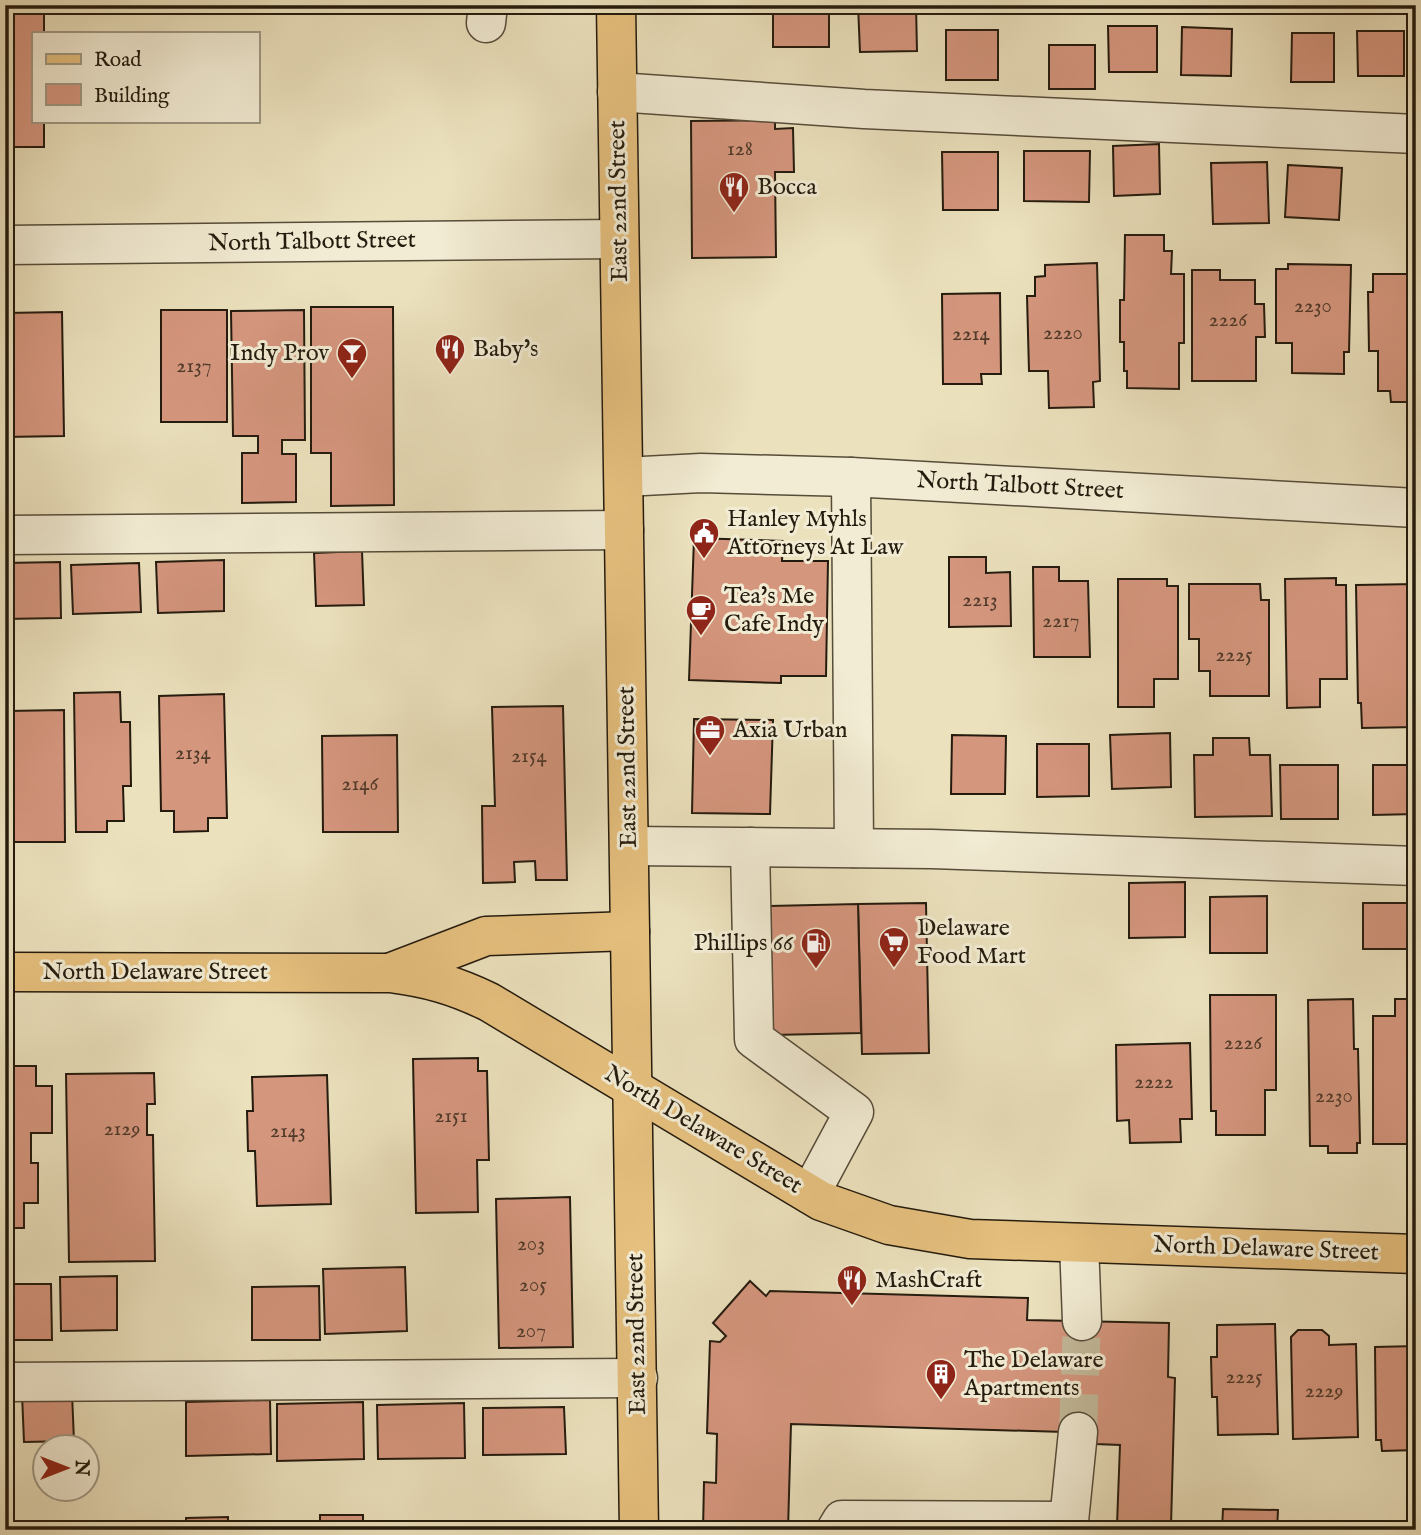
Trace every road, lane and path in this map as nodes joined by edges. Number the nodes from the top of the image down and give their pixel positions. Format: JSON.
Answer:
{"nodes":[{"id":1,"x":616,"y":5,"type":"edge"},
{"id":2,"x":617,"y":92,"type":"junction"},
{"id":3,"x":1416,"y":134,"type":"edge"},
{"id":4,"x":619,"y":239,"type":"junction"},
{"id":5,"x":5,"y":245,"type":"edge"},
{"id":6,"x":624,"y":477,"type":"junction"},
{"id":7,"x":851,"y":477,"type":"junction"},
{"id":8,"x":1416,"y":508,"type":"edge"},
{"id":9,"x":624,"y":530,"type":"junction"},
{"id":10,"x":5,"y":535,"type":"edge"},
{"id":11,"x":629,"y":846,"type":"junction"},
{"id":12,"x":750,"y":847,"type":"junction"},
{"id":13,"x":854,"y":848,"type":"junction"},
{"id":14,"x":1416,"y":866,"type":"edge"},
{"id":15,"x":630,"y":931,"type":"junction"},
{"id":16,"x":5,"y":972,"type":"edge"},
{"id":17,"x":390,"y":973,"type":"junction"},
{"id":18,"x":634,"y":1087,"type":"junction"},
{"id":19,"x":810,"y":1194,"type":"junction"},
{"id":20,"x":1079,"y":1243,"type":"junction"},
{"id":21,"x":1416,"y":1255,"type":"edge"},
{"id":22,"x":1082,"y":1321,"type":"tunnel mouth"},
{"id":23,"x":638,"y":1378,"type":"junction"},
{"id":24,"x":5,"y":1382,"type":"edge"},
{"id":25,"x":1078,"y":1433,"type":"tunnel mouth"},
{"id":26,"x":639,"y":1530,"type":"edge"},
{"id":27,"x":836,"y":1530,"type":"edge"}],
"edges":[{"from":1,"to":2,"type":"main road","name":"East 22nd Street"},
{"from":2,"to":3,"type":"street"},
{"from":2,"to":4,"type":"main road","name":"East 22nd Street"},
{"from":4,"to":5,"type":"street","name":"North Talbott Street"},
{"from":4,"to":6,"type":"main road","name":"East 22nd Street"},
{"from":6,"to":7,"type":"street","name":"North Talbott Street"},
{"from":6,"to":9,"type":"main road","name":"East 22nd Street"},
{"from":7,"to":8,"type":"street","name":"North Talbott Street"},
{"from":7,"to":13,"type":"street"},
{"from":9,"to":10,"type":"street"},
{"from":9,"to":11,"type":"main road","name":"East 22nd Street"},
{"from":11,"to":12,"type":"street"},
{"from":11,"to":15,"type":"main road","name":"East 22nd Street"},
{"from":12,"to":13,"type":"street"},
{"from":12,"to":19,"type":"street"},
{"from":13,"to":14,"type":"street"},
{"from":15,"to":17,"type":"main road"},
{"from":15,"to":18,"type":"main road","name":"East 22nd Street"},
{"from":16,"to":17,"type":"main road","name":"North Delaware Street"},
{"from":17,"to":18,"type":"main road","name":"North Delaware Street"},
{"from":18,"to":19,"type":"main road","name":"North Delaware Street"},
{"from":18,"to":23,"type":"main road","name":"East 22nd Street"},
{"from":19,"to":20,"type":"main road","name":"North Delaware Street"},
{"from":20,"to":21,"type":"main road","name":"North Delaware Street"},
{"from":20,"to":22,"type":"street"},
{"from":23,"to":24,"type":"street"},
{"from":23,"to":26,"type":"main road","name":"East 22nd Street"},
{"from":25,"to":27,"type":"street"}]}
